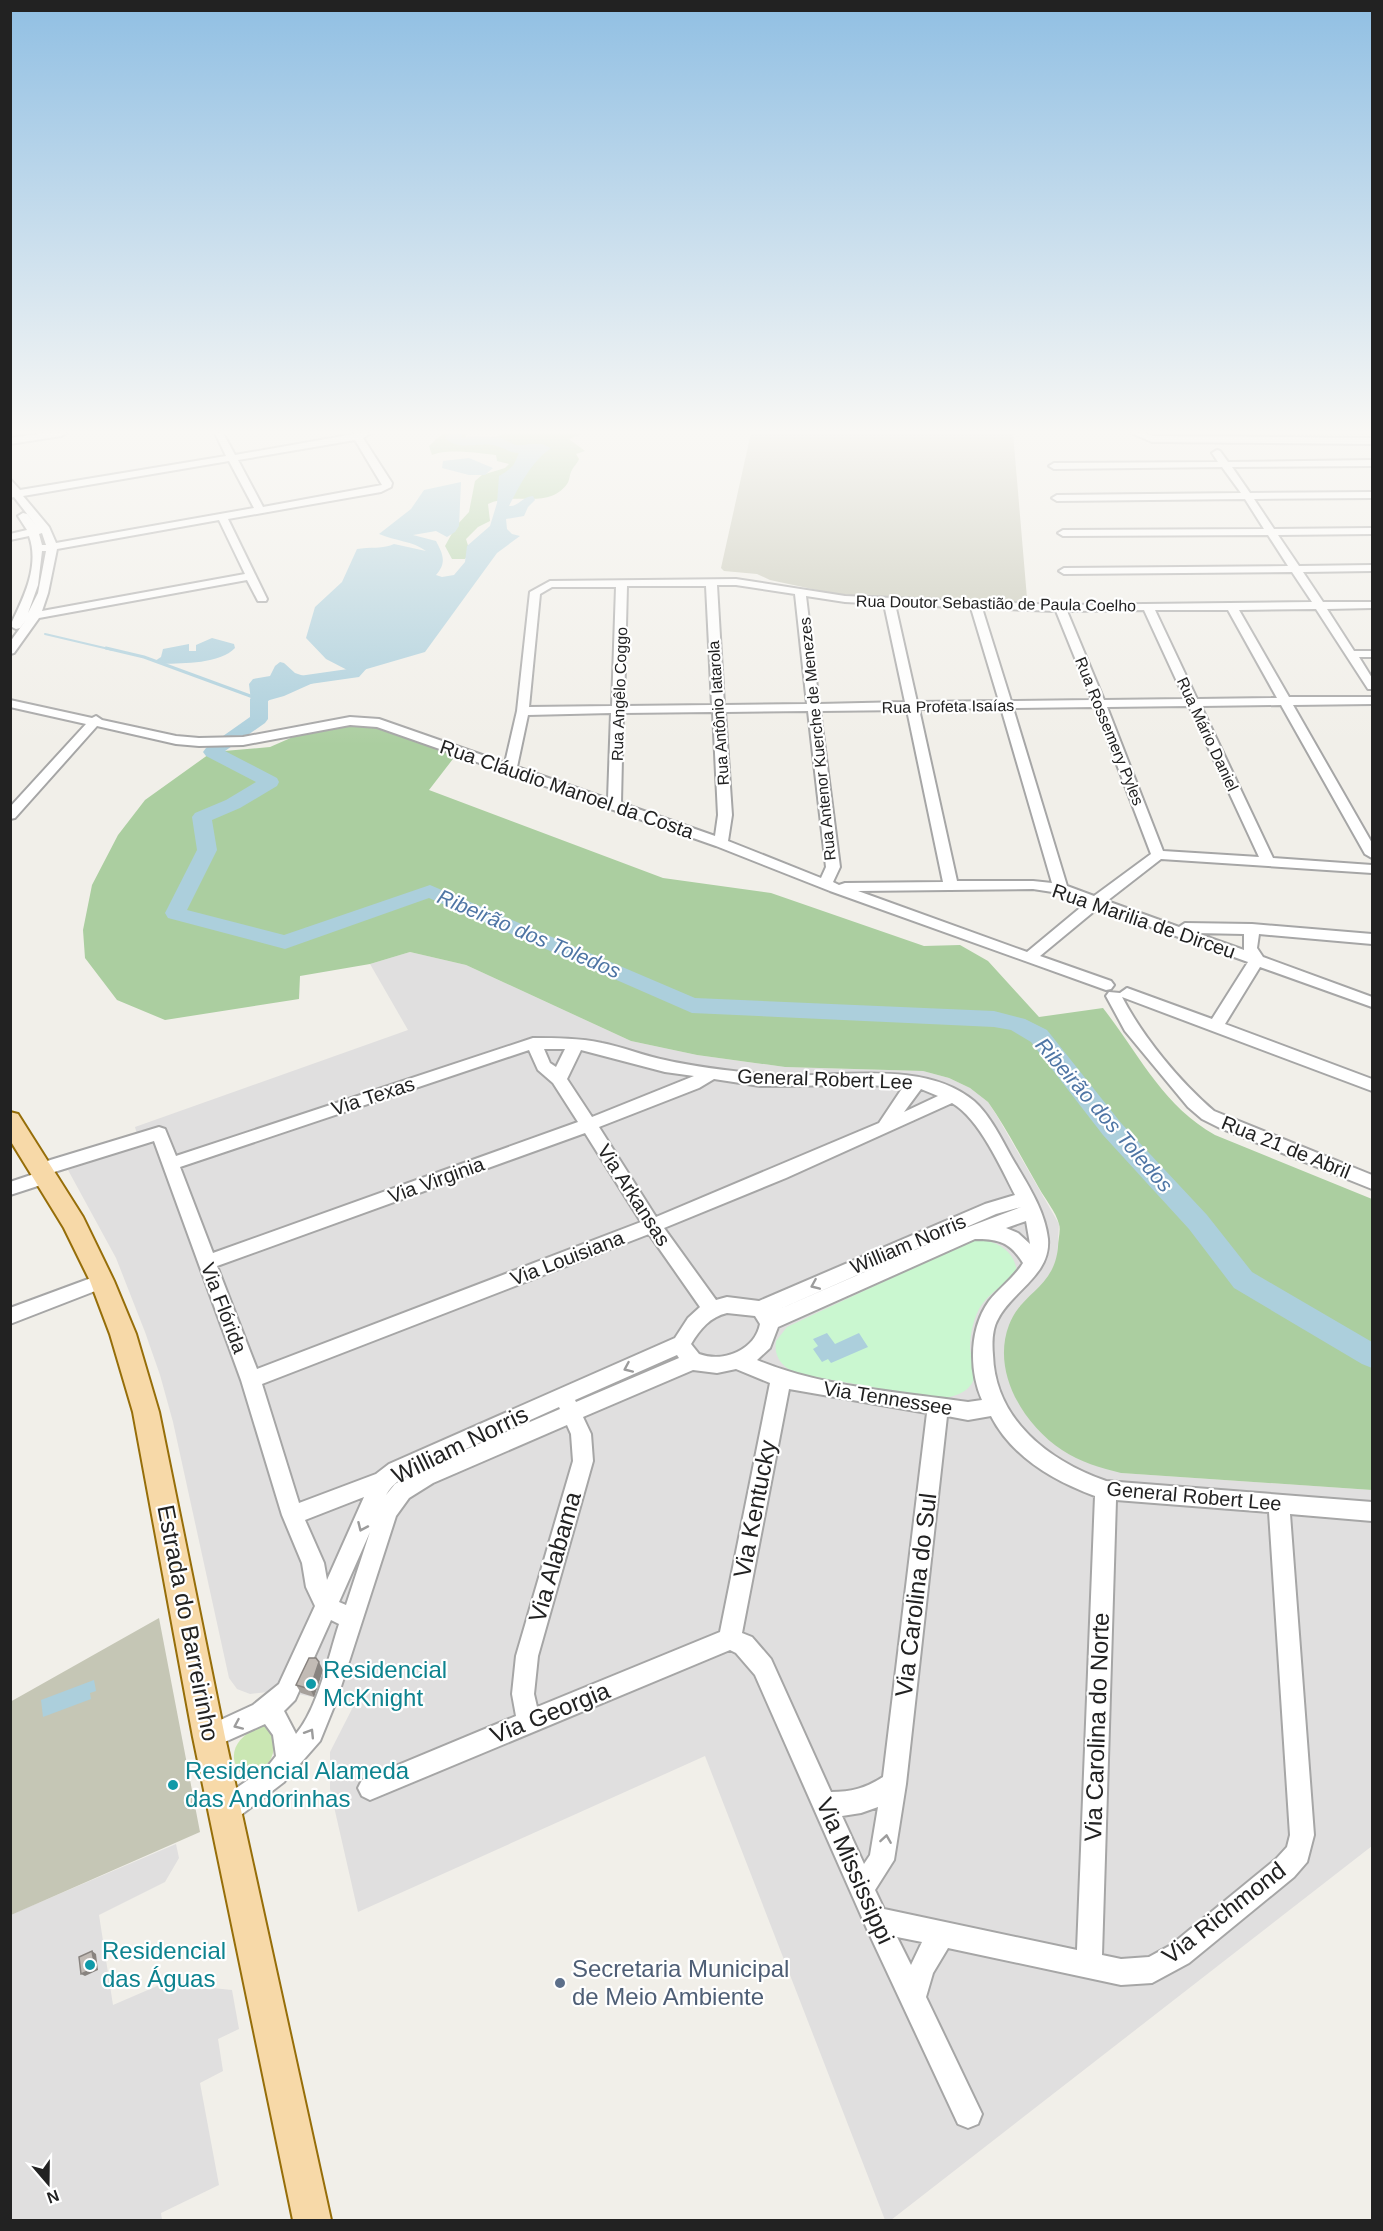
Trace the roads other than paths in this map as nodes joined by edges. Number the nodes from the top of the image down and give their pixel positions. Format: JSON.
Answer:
{"nodes":[{"id":1,"x":39,"y":537,"type":"edge"},
{"id":2,"x":45,"y":537,"type":"edge"},
{"id":3,"x":110,"y":537,"type":"edge"},
{"id":4,"x":232,"y":537,"type":"edge"},
{"id":5,"x":1274,"y":537,"type":"edge"},
{"id":6,"x":52,"y":547,"type":"junction"},
{"id":7,"x":38,"y":549,"type":"junction"},
{"id":8,"x":1297,"y":568,"type":"junction"},
{"id":9,"x":1372,"y":568,"type":"edge"},
{"id":10,"x":1064,"y":571,"type":"dead end"},
{"id":11,"x":251,"y":576,"type":"junction"},
{"id":12,"x":622,"y":583,"type":"junction"},
{"id":13,"x":711,"y":583,"type":"junction"},
{"id":14,"x":800,"y":593,"type":"junction"},
{"id":15,"x":262,"y":599,"type":"dead end"},
{"id":16,"x":889,"y":602,"type":"junction"},
{"id":17,"x":976,"y":605,"type":"junction"},
{"id":18,"x":1317,"y":605,"type":"junction"},
{"id":19,"x":1372,"y":605,"type":"edge"},
{"id":20,"x":1231,"y":606,"type":"junction"},
{"id":21,"x":1148,"y":607,"type":"junction"},
{"id":22,"x":1060,"y":608,"type":"junction"},
{"id":23,"x":34,"y":617,"type":"junction"},
{"id":24,"x":20,"y":618,"type":"junction"},
{"id":25,"x":10,"y":636,"type":"edge"},
{"id":26,"x":10,"y":651,"type":"edge"},
{"id":27,"x":1351,"y":654,"type":"junction"},
{"id":28,"x":1372,"y":654,"type":"edge"},
{"id":29,"x":1372,"y":686,"type":"edge"},
{"id":30,"x":1372,"y":700,"type":"edge"},
{"id":31,"x":1286,"y":702,"type":"junction"},
{"id":32,"x":10,"y":703,"type":"edge"},
{"id":33,"x":1194,"y":703,"type":"junction"},
{"id":34,"x":1100,"y":704,"type":"junction"},
{"id":35,"x":1006,"y":705,"type":"junction"},
{"id":36,"x":912,"y":706,"type":"junction"},
{"id":37,"x":815,"y":707,"type":"junction"},
{"id":38,"x":717,"y":708,"type":"junction"},
{"id":39,"x":619,"y":709,"type":"junction"},
{"id":40,"x":523,"y":711,"type":"junction"},
{"id":41,"x":96,"y":720,"type":"junction"},
{"id":42,"x":510,"y":769,"type":"junction"},
{"id":43,"x":614,"y":804,"type":"junction"},
{"id":44,"x":10,"y":815,"type":"edge"},
{"id":45,"x":721,"y":843,"type":"junction"},
{"id":46,"x":1372,"y":854,"type":"edge"},
{"id":47,"x":1158,"y":855,"type":"junction"},
{"id":48,"x":1268,"y":862,"type":"junction"},
{"id":49,"x":1372,"y":869,"type":"edge"},
{"id":50,"x":951,"y":884,"type":"junction"},
{"id":51,"x":830,"y":886,"type":"junction"},
{"id":52,"x":904,"y":886,"type":"junction"},
{"id":53,"x":1061,"y":889,"type":"junction"},
{"id":54,"x":1096,"y":902,"type":"junction"},
{"id":55,"x":901,"y":912,"type":"junction"},
{"id":56,"x":1252,"y":929,"type":"junction"},
{"id":57,"x":1198,"y":932,"type":"junction"},
{"id":58,"x":1372,"y":939,"type":"edge"},
{"id":59,"x":1030,"y":957,"type":"junction"},
{"id":60,"x":1257,"y":960,"type":"junction"},
{"id":61,"x":1118,"y":992,"type":"junction"},
{"id":62,"x":1372,"y":1002,"type":"edge"},
{"id":63,"x":1216,"y":1026,"type":"junction"},
{"id":64,"x":533,"y":1043,"type":"junction"},
{"id":65,"x":577,"y":1044,"type":"junction"},
{"id":66,"x":665,"y":1066,"type":"junction"},
{"id":67,"x":710,"y":1074,"type":"junction"},
{"id":68,"x":559,"y":1079,"type":"junction"},
{"id":69,"x":919,"y":1082,"type":"junction"},
{"id":70,"x":1372,"y":1085,"type":"edge"},
{"id":71,"x":664,"y":1096,"type":"junction"},
{"id":72,"x":953,"y":1096,"type":"junction"},
{"id":73,"x":10,"y":1120,"type":"edge"},
{"id":74,"x":588,"y":1125,"type":"junction"},
{"id":75,"x":881,"y":1130,"type":"junction"},
{"id":76,"x":171,"y":1164,"type":"junction"},
{"id":77,"x":42,"y":1173,"type":"junction"},
{"id":78,"x":1372,"y":1182,"type":"edge"},
{"id":79,"x":10,"y":1189,"type":"edge"},
{"id":80,"x":1028,"y":1205,"type":"junction"},
{"id":81,"x":652,"y":1225,"type":"junction"},
{"id":82,"x":969,"y":1234,"type":"junction"},
{"id":83,"x":207,"y":1262,"type":"junction"},
{"id":84,"x":1033,"y":1264,"type":"junction"},
{"id":85,"x":102,"y":1281,"type":"junction"},
{"id":86,"x":711,"y":1308,"type":"junction"},
{"id":87,"x":10,"y":1316,"type":"edge"},
{"id":88,"x":765,"y":1316,"type":"junction"},
{"id":89,"x":758,"y":1350,"type":"junction"},
{"id":90,"x":687,"y":1352,"type":"junction"},
{"id":91,"x":738,"y":1361,"type":"junction"},
{"id":92,"x":781,"y":1378,"type":"junction"},
{"id":93,"x":251,"y":1380,"type":"junction"},
{"id":94,"x":567,"y":1404,"type":"junction"},
{"id":95,"x":938,"y":1407,"type":"junction"},
{"id":96,"x":995,"y":1407,"type":"junction"},
{"id":97,"x":383,"y":1481,"type":"junction"},
{"id":98,"x":1106,"y":1490,"type":"junction"},
{"id":99,"x":1279,"y":1504,"type":"junction"},
{"id":100,"x":1372,"y":1511,"type":"edge"},
{"id":101,"x":292,"y":1515,"type":"junction"},
{"id":102,"x":313,"y":1563,"type":"junction"},
{"id":103,"x":341,"y":1574,"type":"junction"},
{"id":104,"x":364,"y":1580,"type":"junction"},
{"id":105,"x":327,"y":1607,"type":"junction"},
{"id":106,"x":351,"y":1619,"type":"junction"},
{"id":107,"x":730,"y":1639,"type":"junction"},
{"id":108,"x":266,"y":1710,"type":"junction"},
{"id":109,"x":529,"y":1722,"type":"junction"},
{"id":110,"x":209,"y":1737,"type":"junction"},
{"id":111,"x":288,"y":1762,"type":"junction"},
{"id":112,"x":894,"y":1784,"type":"junction"},
{"id":113,"x":370,"y":1788,"type":"dead end"},
{"id":114,"x":824,"y":1804,"type":"junction"},
{"id":115,"x":224,"y":1812,"type":"junction"},
{"id":116,"x":862,"y":1888,"type":"junction"},
{"id":117,"x":876,"y":1920,"type":"junction"},
{"id":118,"x":943,"y":1934,"type":"junction"},
{"id":119,"x":1089,"y":1964,"type":"junction"},
{"id":120,"x":913,"y":1997,"type":"junction"},
{"id":121,"x":968,"y":2114,"type":"dead end"},
{"id":122,"x":312,"y":2220,"type":"edge"}],
"edges":[{"from":1,"to":7,"type":"street"},
{"from":2,"to":6,"type":"street"},
{"from":3,"to":6,"type":"street"},
{"from":4,"to":11,"type":"street"},
{"from":5,"to":8,"type":"street"},
{"from":6,"to":7,"type":"street"},
{"from":6,"to":23,"type":"street"},
{"from":7,"to":24,"type":"street"},
{"from":8,"to":9,"type":"street"},
{"from":8,"to":10,"type":"street"},
{"from":8,"to":18,"type":"street"},
{"from":11,"to":15,"type":"street"},
{"from":11,"to":23,"type":"street"},
{"from":12,"to":13,"type":"street","name":"Rua Doutor Sebastião de Paula Coelho"},
{"from":12,"to":39,"type":"street","name":"Rua Angêlo Coggo"},
{"from":12,"to":40,"type":"street","name":"Rua Doutor Sebastião de Paula Coelho"},
{"from":13,"to":14,"type":"street","name":"Rua Doutor Sebastião de Paula Coelho"},
{"from":13,"to":38,"type":"street","name":"Rua Antônio Iatarola"},
{"from":14,"to":16,"type":"street","name":"Rua Doutor Sebastião de Paula Coelho"},
{"from":14,"to":37,"type":"street","name":"Rua Antenor Kuerche de Menezes"},
{"from":16,"to":17,"type":"street","name":"Rua Doutor Sebastião de Paula Coelho"},
{"from":16,"to":36,"type":"street"},
{"from":17,"to":22,"type":"street","name":"Rua Doutor Sebastião de Paula Coelho"},
{"from":17,"to":35,"type":"street"},
{"from":18,"to":19,"type":"street","name":"Rua Doutor Sebastião de Paula Coelho"},
{"from":18,"to":20,"type":"street","name":"Rua Doutor Sebastião de Paula Coelho"},
{"from":18,"to":27,"type":"street"},
{"from":20,"to":21,"type":"street","name":"Rua Doutor Sebastião de Paula Coelho"},
{"from":20,"to":31,"type":"street"},
{"from":21,"to":22,"type":"street","name":"Rua Doutor Sebastião de Paula Coelho"},
{"from":21,"to":33,"type":"street","name":"Rua Mário Daniel"},
{"from":22,"to":34,"type":"street","name":"Rua Rossemery Pyles"},
{"from":23,"to":24,"type":"street"},
{"from":23,"to":26,"type":"street"},
{"from":24,"to":25,"type":"street"},
{"from":27,"to":28,"type":"street"},
{"from":27,"to":29,"type":"street"},
{"from":30,"to":31,"type":"street","name":"Rua Profeta Isaías"},
{"from":31,"to":33,"type":"street","name":"Rua Profeta Isaías"},
{"from":31,"to":46,"type":"street"},
{"from":32,"to":41,"type":"street","name":"Rua Cláudio Manoel da Costa"},
{"from":33,"to":34,"type":"street","name":"Rua Profeta Isaías"},
{"from":33,"to":48,"type":"street","name":"Rua Mário Daniel"},
{"from":34,"to":35,"type":"street","name":"Rua Profeta Isaías"},
{"from":34,"to":47,"type":"street","name":"Rua Rossemery Pyles"},
{"from":35,"to":36,"type":"street","name":"Rua Profeta Isaías"},
{"from":35,"to":53,"type":"street"},
{"from":36,"to":37,"type":"street","name":"Rua Profeta Isaías"},
{"from":36,"to":50,"type":"street"},
{"from":37,"to":38,"type":"street","name":"Rua Profeta Isaías"},
{"from":37,"to":51,"type":"street","name":"Rua Antenor Kuerche de Menezes"},
{"from":38,"to":39,"type":"street","name":"Rua Profeta Isaías"},
{"from":38,"to":45,"type":"street","name":"Rua Antônio Iatarola"},
{"from":39,"to":40,"type":"street","name":"Rua Profeta Isaías"},
{"from":39,"to":43,"type":"street","name":"Rua Angêlo Coggo"},
{"from":40,"to":42,"type":"street"},
{"from":41,"to":42,"type":"street","name":"Rua Cláudio Manoel da Costa"},
{"from":41,"to":44,"type":"street"},
{"from":42,"to":43,"type":"street","name":"Rua Cláudio Manoel da Costa"},
{"from":43,"to":45,"type":"street","name":"Rua Cláudio Manoel da Costa"},
{"from":45,"to":51,"type":"street","name":"Rua Cláudio Manoel da Costa"},
{"from":47,"to":48,"type":"street"},
{"from":47,"to":54,"type":"street"},
{"from":48,"to":49,"type":"street"},
{"from":50,"to":52,"type":"street","name":"Rua Marilia de Dirceu"},
{"from":50,"to":53,"type":"street","name":"Rua Marilia de Dirceu"},
{"from":51,"to":52,"type":"street","name":"Rua Marilia de Dirceu"},
{"from":51,"to":55,"type":"street","name":"Rua Cláudio Manoel da Costa"},
{"from":52,"to":55,"type":"street"},
{"from":53,"to":54,"type":"street","name":"Rua Marilia de Dirceu"},
{"from":54,"to":57,"type":"street","name":"Rua Marilia de Dirceu"},
{"from":54,"to":59,"type":"street"},
{"from":55,"to":59,"type":"street","name":"Rua Cláudio Manoel da Costa"},
{"from":56,"to":57,"type":"street","name":"Rua Marilia de Dirceu"},
{"from":56,"to":58,"type":"street","name":"Rua Marilia de Dirceu"},
{"from":56,"to":60,"type":"street"},
{"from":57,"to":60,"type":"street","name":"Rua Marilia de Dirceu"},
{"from":59,"to":61,"type":"street","name":"Rua Cláudio Manoel da Costa"},
{"from":60,"to":62,"type":"street","name":"Rua Marilia de Dirceu"},
{"from":60,"to":63,"type":"street"},
{"from":61,"to":63,"type":"street","name":"Rua Cláudio Manoel da Costa"},
{"from":61,"to":78,"type":"street","name":"Rua 21 de Abril"},
{"from":63,"to":70,"type":"street","name":"Rua Cláudio Manoel da Costa"},
{"from":64,"to":65,"type":"street","name":"Via Texas"},
{"from":64,"to":68,"type":"street","name":"Via Arkansas"},
{"from":64,"to":76,"type":"street","name":"Via Texas"},
{"from":65,"to":66,"type":"street","name":"General Robert Lee"},
{"from":65,"to":68,"type":"street"},
{"from":66,"to":67,"type":"street","name":"General Robert Lee"},
{"from":66,"to":71,"type":"street"},
{"from":67,"to":69,"type":"street","name":"General Robert Lee"},
{"from":67,"to":71,"type":"street","name":"Via Virginia"},
{"from":68,"to":74,"type":"street","name":"Via Arkansas"},
{"from":69,"to":72,"type":"street","name":"General Robert Lee"},
{"from":69,"to":75,"type":"street","name":"Via Louisiana"},
{"from":71,"to":74,"type":"street","name":"Via Virginia"},
{"from":72,"to":75,"type":"street","name":"Via Louisiana"},
{"from":72,"to":80,"type":"street","name":"General Robert Lee"},
{"from":73,"to":77,"type":"main road","name":"Estrada do Barreirinho"},
{"from":74,"to":81,"type":"street","name":"Via Arkansas"},
{"from":74,"to":83,"type":"street","name":"Via Virginia"},
{"from":75,"to":81,"type":"street","name":"Via Louisiana"},
{"from":76,"to":77,"type":"street","name":"Via Flórida"},
{"from":76,"to":83,"type":"street","name":"Via Flórida"},
{"from":77,"to":79,"type":"street"},
{"from":77,"to":85,"type":"main road","name":"Estrada do Barreirinho"},
{"from":80,"to":82,"type":"street","name":"William Norris"},
{"from":80,"to":84,"type":"street","name":"General Robert Lee"},
{"from":80,"to":88,"type":"street","name":"William Norris","one_way":true},
{"from":81,"to":86,"type":"street","name":"Via Arkansas"},
{"from":81,"to":93,"type":"street","name":"Via Louisiana"},
{"from":82,"to":84,"type":"street"},
{"from":82,"to":88,"type":"street","name":"William Norris"},
{"from":83,"to":93,"type":"street","name":"Via Flórida"},
{"from":84,"to":96,"type":"street","name":"General Robert Lee"},
{"from":85,"to":87,"type":"street"},
{"from":85,"to":110,"type":"main road","name":"Estrada do Barreirinho"},
{"from":86,"to":88,"type":"street"},
{"from":86,"to":90,"type":"street"},
{"from":88,"to":89,"type":"street"},
{"from":89,"to":91,"type":"street"},
{"from":89,"to":92,"type":"street"},
{"from":90,"to":91,"type":"street"},
{"from":90,"to":94,"type":"street","name":"William Norris"},
{"from":91,"to":92,"type":"street","name":"Via Tennessee"},
{"from":92,"to":95,"type":"street","name":"Via Tennessee"},
{"from":92,"to":107,"type":"street","name":"Via Kentucky"},
{"from":93,"to":101,"type":"street","name":"Via Flórida"},
{"from":94,"to":97,"type":"street","name":"William Norris"},
{"from":94,"to":104,"type":"street","name":"William Norris"},
{"from":94,"to":109,"type":"street","name":"Via Alabama"},
{"from":95,"to":96,"type":"street","name":"Via Tennessee"},
{"from":95,"to":112,"type":"street","name":"Via Carolina do Sul"},
{"from":96,"to":98,"type":"street","name":"General Robert Lee"},
{"from":97,"to":101,"type":"street"},
{"from":97,"to":103,"type":"street","name":"William Norris","one_way":true},
{"from":98,"to":99,"type":"street","name":"General Robert Lee"},
{"from":98,"to":119,"type":"street","name":"Via Carolina do Norte"},
{"from":99,"to":100,"type":"street","name":"General Robert Lee"},
{"from":99,"to":119,"type":"street","name":"Via Richmond"},
{"from":101,"to":102,"type":"street","name":"Via Flórida"},
{"from":102,"to":103,"type":"street"},
{"from":102,"to":105,"type":"street","name":"Via Flórida"},
{"from":103,"to":104,"type":"street"},
{"from":103,"to":105,"type":"street","name":"William Norris"},
{"from":104,"to":106,"type":"street","name":"William Norris"},
{"from":105,"to":106,"type":"street"},
{"from":105,"to":108,"type":"street","name":"William Norris"},
{"from":111,"to":106,"type":"street","name":"William Norris","one_way":true},
{"from":107,"to":109,"type":"street","name":"Via Georgia"},
{"from":107,"to":114,"type":"street","name":"Via Mississippi"},
{"from":108,"to":110,"type":"street","one_way":true},
{"from":108,"to":111,"type":"street"},
{"from":109,"to":113,"type":"street","name":"Via Georgia"},
{"from":110,"to":115,"type":"main road","name":"Estrada do Barreirinho"},
{"from":111,"to":115,"type":"street","name":"William Norris"},
{"from":112,"to":114,"type":"street"},
{"from":116,"to":112,"type":"street","name":"Via Carolina do Sul","one_way":true},
{"from":114,"to":116,"type":"street","name":"Via Mississippi"},
{"from":115,"to":122,"type":"main road","name":"Estrada do Barreirinho"},
{"from":116,"to":117,"type":"street","name":"Via Mississippi"},
{"from":117,"to":118,"type":"street","name":"Via Richmond"},
{"from":117,"to":120,"type":"street","name":"Via Mississippi"},
{"from":118,"to":119,"type":"street","name":"Via Richmond"},
{"from":118,"to":120,"type":"street"},
{"from":120,"to":121,"type":"street","name":"Via Mississippi"}]}
